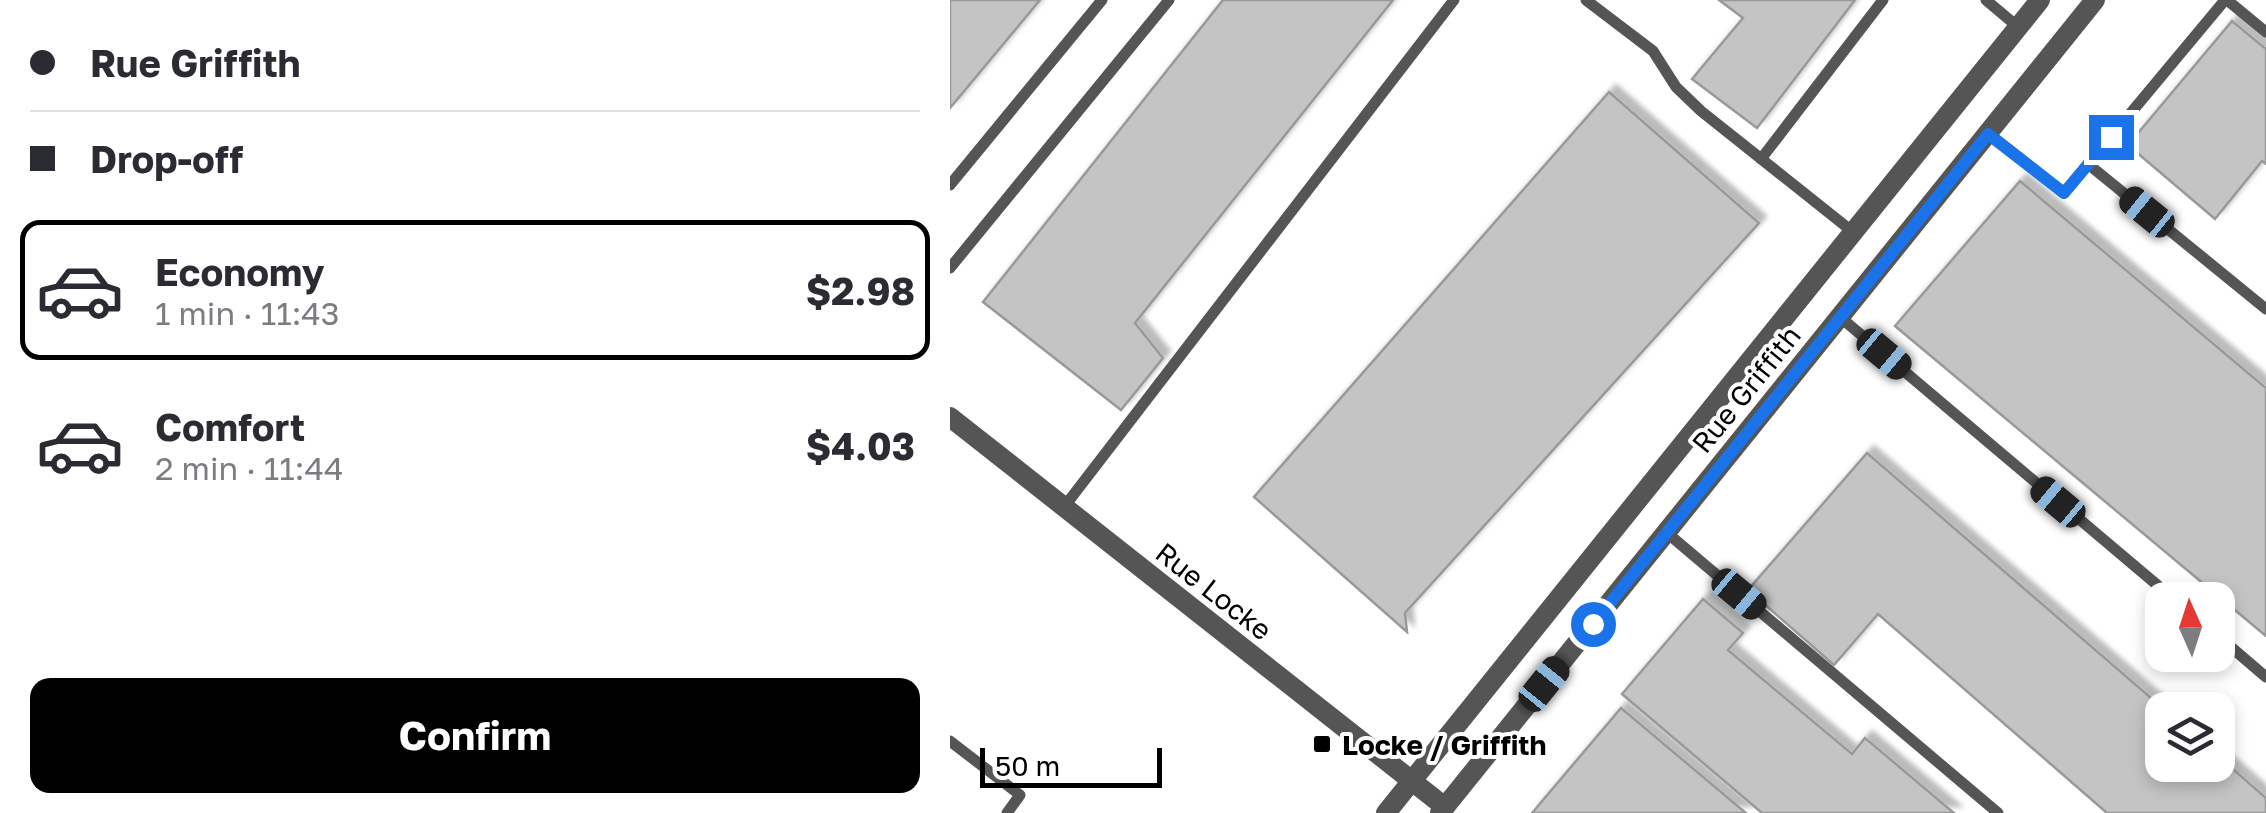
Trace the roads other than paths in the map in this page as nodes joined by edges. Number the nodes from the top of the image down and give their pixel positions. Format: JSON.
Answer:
{"nodes":[{"id":1,"x":1102,"y":0,"type":"edge"},
{"id":2,"x":1169,"y":0,"type":"edge"},
{"id":3,"x":1454,"y":0,"type":"edge"},
{"id":4,"x":1586,"y":0,"type":"edge"},
{"id":5,"x":1883,"y":0,"type":"edge"},
{"id":6,"x":1986,"y":0,"type":"edge"},
{"id":7,"x":2040,"y":0,"type":"edge"},
{"id":8,"x":2096,"y":0,"type":"edge"},
{"id":9,"x":2226,"y":0,"type":"edge"},
{"id":10,"x":2018,"y":27,"type":"junction"},
{"id":11,"x":2266,"y":32,"type":"edge"},
{"id":12,"x":1988,"y":134,"type":"junction"},
{"id":13,"x":1761,"y":159,"type":"junction"},
{"id":14,"x":2088,"y":164,"type":"junction"},
{"id":15,"x":950,"y":185,"type":"edge"},
{"id":16,"x":1853,"y":232,"type":"junction"},
{"id":17,"x":950,"y":268,"type":"edge"},
{"id":18,"x":2266,"y":309,"type":"edge"},
{"id":19,"x":1840,"y":317,"type":"junction"},
{"id":20,"x":950,"y":417,"type":"edge"},
{"id":21,"x":1064,"y":507,"type":"junction"},
{"id":22,"x":1666,"y":532,"type":"junction"},
{"id":23,"x":2154,"y":582,"type":"edge"},
{"id":24,"x":2235,"y":651,"type":"edge"},
{"id":25,"x":2266,"y":677,"type":"edge"},
{"id":26,"x":950,"y":740,"type":"edge"},
{"id":27,"x":1411,"y":782,"type":"junction"},
{"id":28,"x":1442,"y":810,"type":"edge"},
{"id":29,"x":1008,"y":813,"type":"edge"},
{"id":30,"x":1386,"y":813,"type":"edge"},
{"id":31,"x":1998,"y":813,"type":"edge"}],
"edges":[{"from":1,"to":15,"type":"lane"},
{"from":2,"to":17,"type":"lane"},
{"from":3,"to":21,"type":"lane"},
{"from":4,"to":13,"type":"lane"},
{"from":5,"to":13,"type":"lane"},
{"from":6,"to":10,"type":"lane"},
{"from":7,"to":10,"type":"street","name":"Rue Griffith"},
{"from":8,"to":12,"type":"street","name":"Rue Griffith"},
{"from":9,"to":11,"type":"lane"},
{"from":9,"to":14,"type":"lane"},
{"from":10,"to":16,"type":"street","name":"Rue Griffith"},
{"from":12,"to":14,"type":"lane"},
{"from":12,"to":19,"type":"street","name":"Rue Griffith"},
{"from":13,"to":16,"type":"lane"},
{"from":14,"to":18,"type":"lane"},
{"from":16,"to":27,"type":"street","name":"Rue Griffith"},
{"from":19,"to":22,"type":"street","name":"Rue Griffith"},
{"from":19,"to":23,"type":"lane"},
{"from":20,"to":21,"type":"street","name":"Rue Locke"},
{"from":21,"to":27,"type":"street","name":"Rue Locke"},
{"from":22,"to":28,"type":"street","name":"Rue Griffith"},
{"from":22,"to":31,"type":"lane"},
{"from":24,"to":25,"type":"lane"},
{"from":26,"to":29,"type":"lane"},
{"from":27,"to":28,"type":"street","name":"Rue Locke"},
{"from":27,"to":30,"type":"street","name":"Rue Griffith"}]}
